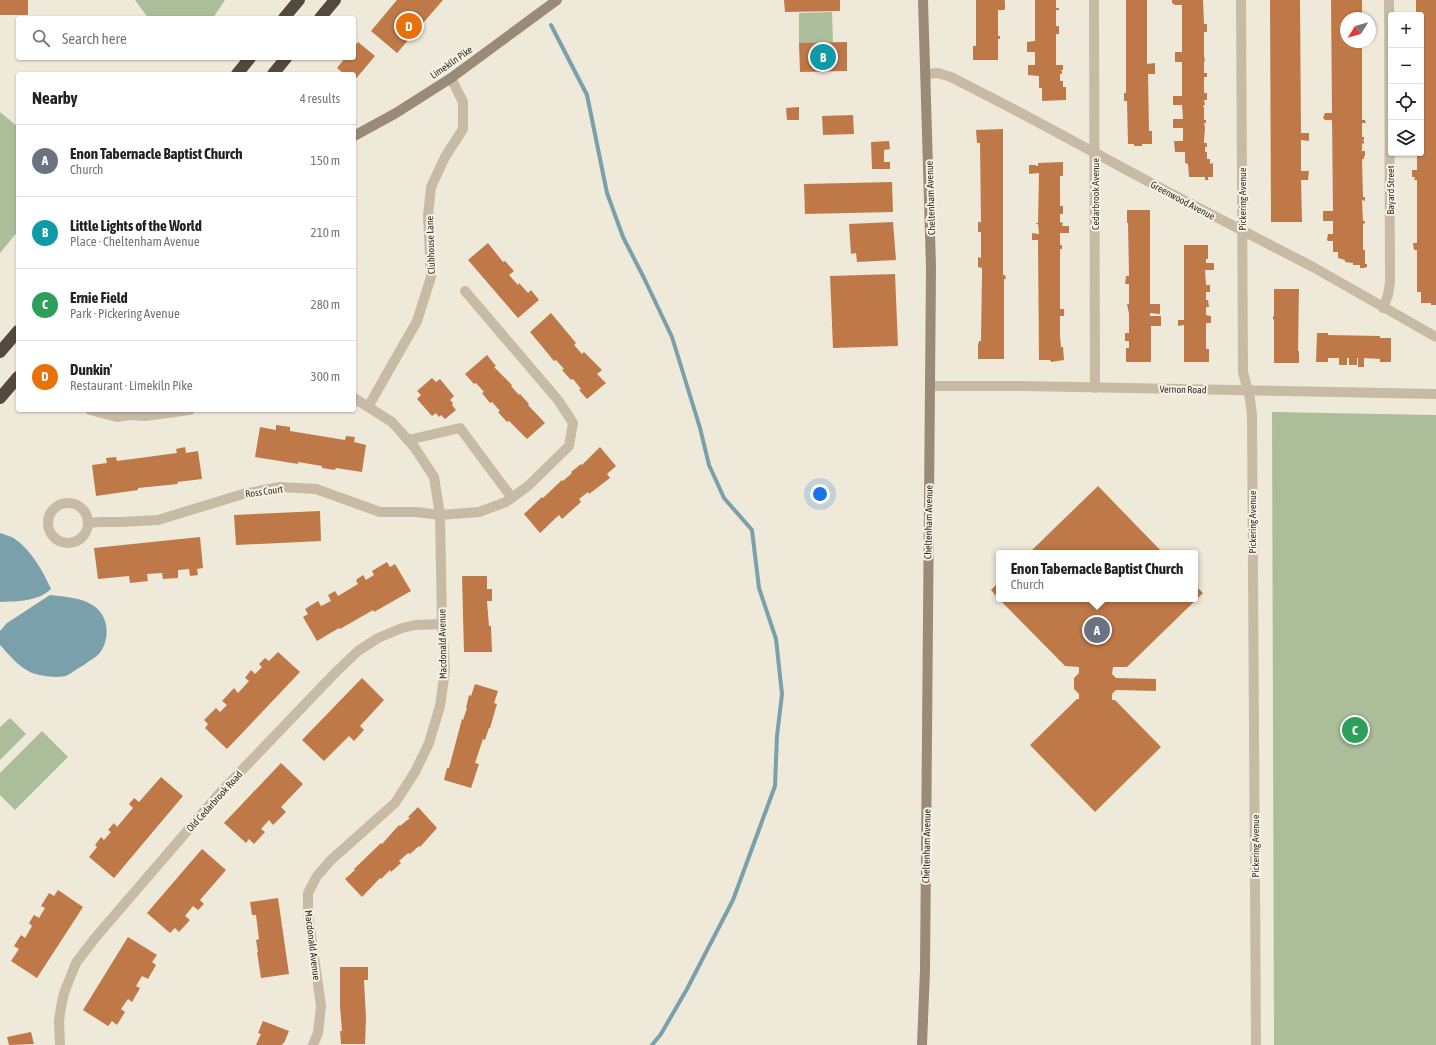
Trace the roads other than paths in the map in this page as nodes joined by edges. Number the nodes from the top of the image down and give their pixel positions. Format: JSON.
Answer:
{"nodes":[{"id":1,"x":299,"y":0,"type":"edge"},
{"id":2,"x":335,"y":0,"type":"edge"},
{"id":3,"x":557,"y":0,"type":"edge"},
{"id":4,"x":923,"y":0,"type":"edge"},
{"id":5,"x":1094,"y":0,"type":"edge"},
{"id":6,"x":1241,"y":0,"type":"edge"},
{"id":7,"x":1389,"y":0,"type":"edge"},
{"id":8,"x":286,"y":16,"type":"edge"},
{"id":9,"x":322,"y":16,"type":"edge"},
{"id":10,"x":248,"y":60,"type":"edge"},
{"id":11,"x":284,"y":60,"type":"edge"},
{"id":12,"x":239,"y":72,"type":"edge"},
{"id":13,"x":275,"y":72,"type":"edge"},
{"id":14,"x":926,"y":74,"type":"junction"},
{"id":15,"x":451,"y":78,"type":"junction"},
{"id":16,"x":356,"y":135,"type":"edge"},
{"id":17,"x":1095,"y":152,"type":"junction"},
{"id":18,"x":1243,"y":231,"type":"junction"},
{"id":19,"x":465,"y":291,"type":"dead end"},
{"id":20,"x":1383,"y":308,"type":"junction"},
{"id":21,"x":16,"y":333,"type":"edge"},
{"id":22,"x":1436,"y":337,"type":"edge"},
{"id":23,"x":0,"y":352,"type":"edge"},
{"id":24,"x":16,"y":381,"type":"edge"},
{"id":25,"x":930,"y":386,"type":"junction"},
{"id":26,"x":1096,"y":388,"type":"junction"},
{"id":27,"x":1247,"y":390,"type":"junction"},
{"id":28,"x":1436,"y":394,"type":"edge"},
{"id":29,"x":0,"y":398,"type":"edge"},
{"id":30,"x":356,"y":399,"type":"edge"},
{"id":31,"x":368,"y":407,"type":"junction"},
{"id":32,"x":97,"y":412,"type":"edge"},
{"id":33,"x":175,"y":412,"type":"edge"},
{"id":34,"x":127,"y":413,"type":"edge"},
{"id":35,"x":408,"y":440,"type":"junction"},
{"id":36,"x":512,"y":498,"type":"junction"},
{"id":37,"x":440,"y":515,"type":"junction"},
{"id":38,"x":88,"y":523,"type":"junction"},
{"id":39,"x":442,"y":624,"type":"junction"},
{"id":40,"x":60,"y":1045,"type":"edge"},
{"id":41,"x":313,"y":1045,"type":"edge"},
{"id":42,"x":922,"y":1045,"type":"edge"},
{"id":43,"x":1256,"y":1045,"type":"edge"}],
"edges":[{"from":1,"to":8,"type":"highway"},
{"from":2,"to":9,"type":"highway"},
{"from":3,"to":15,"type":"main road","name":"Limekiln Pike"},
{"from":4,"to":14,"type":"main road","name":"Cheltenham Avenue"},
{"from":5,"to":17,"type":"street","name":"Cedarbrook Avenue"},
{"from":6,"to":18,"type":"street","name":"Pickering Avenue"},
{"from":7,"to":20,"type":"street","name":"Bayard Street"},
{"from":10,"to":12,"type":"highway"},
{"from":11,"to":13,"type":"highway"},
{"from":14,"to":17,"type":"street","name":"Greenwood Avenue"},
{"from":14,"to":25,"type":"main road","name":"Cheltenham Avenue"},
{"from":15,"to":16,"type":"main road","name":"Limekiln Pike"},
{"from":15,"to":31,"type":"street","name":"Clubhouse Lane"},
{"from":17,"to":18,"type":"street","name":"Greenwood Avenue"},
{"from":17,"to":26,"type":"street","name":"Cedarbrook Avenue"},
{"from":18,"to":20,"type":"street","name":"Greenwood Avenue"},
{"from":18,"to":27,"type":"street","name":"Pickering Avenue"},
{"from":19,"to":36,"type":"street","name":"Ross Court"},
{"from":20,"to":22,"type":"street","name":"Greenwood Avenue"},
{"from":21,"to":23,"type":"highway"},
{"from":24,"to":29,"type":"highway"},
{"from":25,"to":26,"type":"street","name":"Vernon Road"},
{"from":25,"to":42,"type":"main road","name":"Cheltenham Avenue"},
{"from":26,"to":27,"type":"street","name":"Vernon Road"},
{"from":27,"to":28,"type":"street","name":"Vernon Road"},
{"from":27,"to":43,"type":"street","name":"Pickering Avenue"},
{"from":30,"to":31,"type":"street","name":"Macdonald Avenue"},
{"from":31,"to":35,"type":"street","name":"Macdonald Avenue"},
{"from":32,"to":34,"type":"street"},
{"from":33,"to":34,"type":"street"},
{"from":35,"to":36,"type":"street"},
{"from":35,"to":37,"type":"street","name":"Macdonald Avenue"},
{"from":36,"to":37,"type":"street","name":"Ross Court"},
{"from":37,"to":38,"type":"street","name":"Ross Court"},
{"from":37,"to":39,"type":"street","name":"Macdonald Avenue"},
{"from":38,"to":38,"type":"street"},
{"from":39,"to":40,"type":"street","name":"Old Cedarbrook Road"},
{"from":39,"to":41,"type":"street","name":"Macdonald Avenue"}]}
